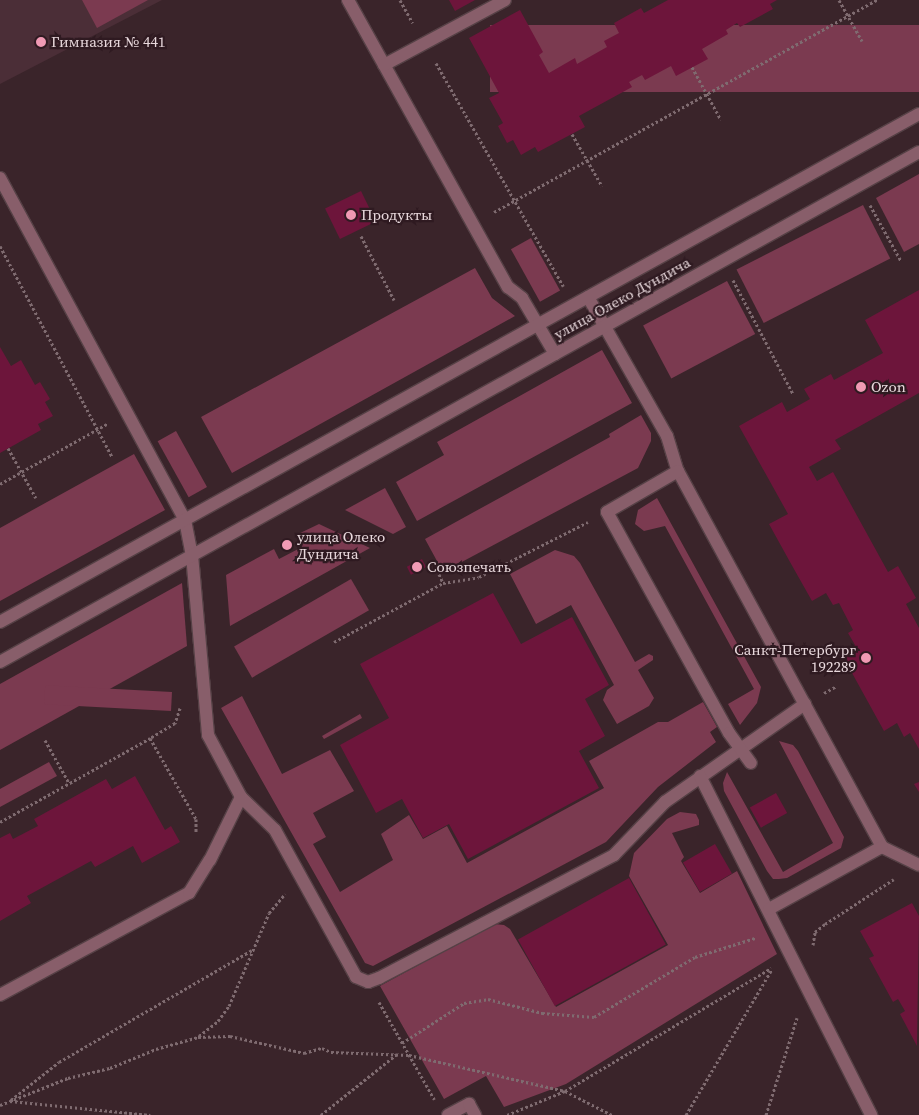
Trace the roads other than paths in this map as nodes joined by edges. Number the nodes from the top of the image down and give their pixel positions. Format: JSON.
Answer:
{"nodes":[{"id":1,"x":348,"y":0,"type":"edge"},
{"id":2,"x":505,"y":0,"type":"edge"},
{"id":3,"x":384,"y":65,"type":"junction"},
{"id":4,"x":919,"y":114,"type":"edge"},
{"id":5,"x":919,"y":152,"type":"edge"},
{"id":6,"x":0,"y":178,"type":"edge"},
{"id":7,"x":588,"y":297,"type":"junction"},
{"id":8,"x":538,"y":325,"type":"junction"},
{"id":9,"x":605,"y":327,"type":"junction"},
{"id":10,"x":555,"y":354,"type":"junction"},
{"id":11,"x":678,"y":472,"type":"junction"},
{"id":12,"x":185,"y":520,"type":"junction"},
{"id":13,"x":192,"y":555,"type":"junction"},
{"id":14,"x":0,"y":622,"type":"edge"},
{"id":15,"x":0,"y":662,"type":"edge"},
{"id":16,"x":805,"y":704,"type":"junction"},
{"id":17,"x":741,"y":747,"type":"junction"},
{"id":18,"x":750,"y":763,"type":"dead end"},
{"id":19,"x":700,"y":776,"type":"junction"},
{"id":20,"x":241,"y":797,"type":"junction"},
{"id":21,"x":882,"y":847,"type":"junction"},
{"id":22,"x":917,"y":865,"type":"edge"},
{"id":23,"x":769,"y":909,"type":"junction"},
{"id":24,"x":0,"y":995,"type":"edge"},
{"id":25,"x":443,"y":1111,"type":"edge"},
{"id":26,"x":475,"y":1115,"type":"edge"},
{"id":27,"x":871,"y":1115,"type":"edge"}],
"edges":[{"from":1,"to":3,"type":"street"},
{"from":2,"to":3,"type":"street"},
{"from":3,"to":8,"type":"street"},
{"from":4,"to":7,"type":"street","name":"улица Олеко Дундича"},
{"from":5,"to":9,"type":"street","name":"улица Олеко Дундича"},
{"from":6,"to":12,"type":"street"},
{"from":7,"to":8,"type":"street","name":"улица Олеко Дундича"},
{"from":7,"to":9,"type":"street"},
{"from":8,"to":10,"type":"street"},
{"from":8,"to":12,"type":"street","name":"улица Олеко Дундича"},
{"from":9,"to":10,"type":"street","name":"улица Олеко Дундича"},
{"from":9,"to":11,"type":"street"},
{"from":10,"to":13,"type":"street","name":"улица Олеко Дундича"},
{"from":11,"to":16,"type":"street"},
{"from":11,"to":17,"type":"street"},
{"from":12,"to":13,"type":"street"},
{"from":12,"to":14,"type":"street","name":"улица Олеко Дундича"},
{"from":13,"to":15,"type":"street","name":"улица Олеко Дундича"},
{"from":13,"to":20,"type":"street"},
{"from":16,"to":17,"type":"street"},
{"from":16,"to":21,"type":"street"},
{"from":17,"to":18,"type":"street"},
{"from":17,"to":19,"type":"street"},
{"from":19,"to":20,"type":"street"},
{"from":19,"to":23,"type":"street"},
{"from":20,"to":24,"type":"street"},
{"from":21,"to":22,"type":"street"},
{"from":21,"to":23,"type":"street"},
{"from":23,"to":27,"type":"street"},
{"from":25,"to":26,"type":"street"}]}
